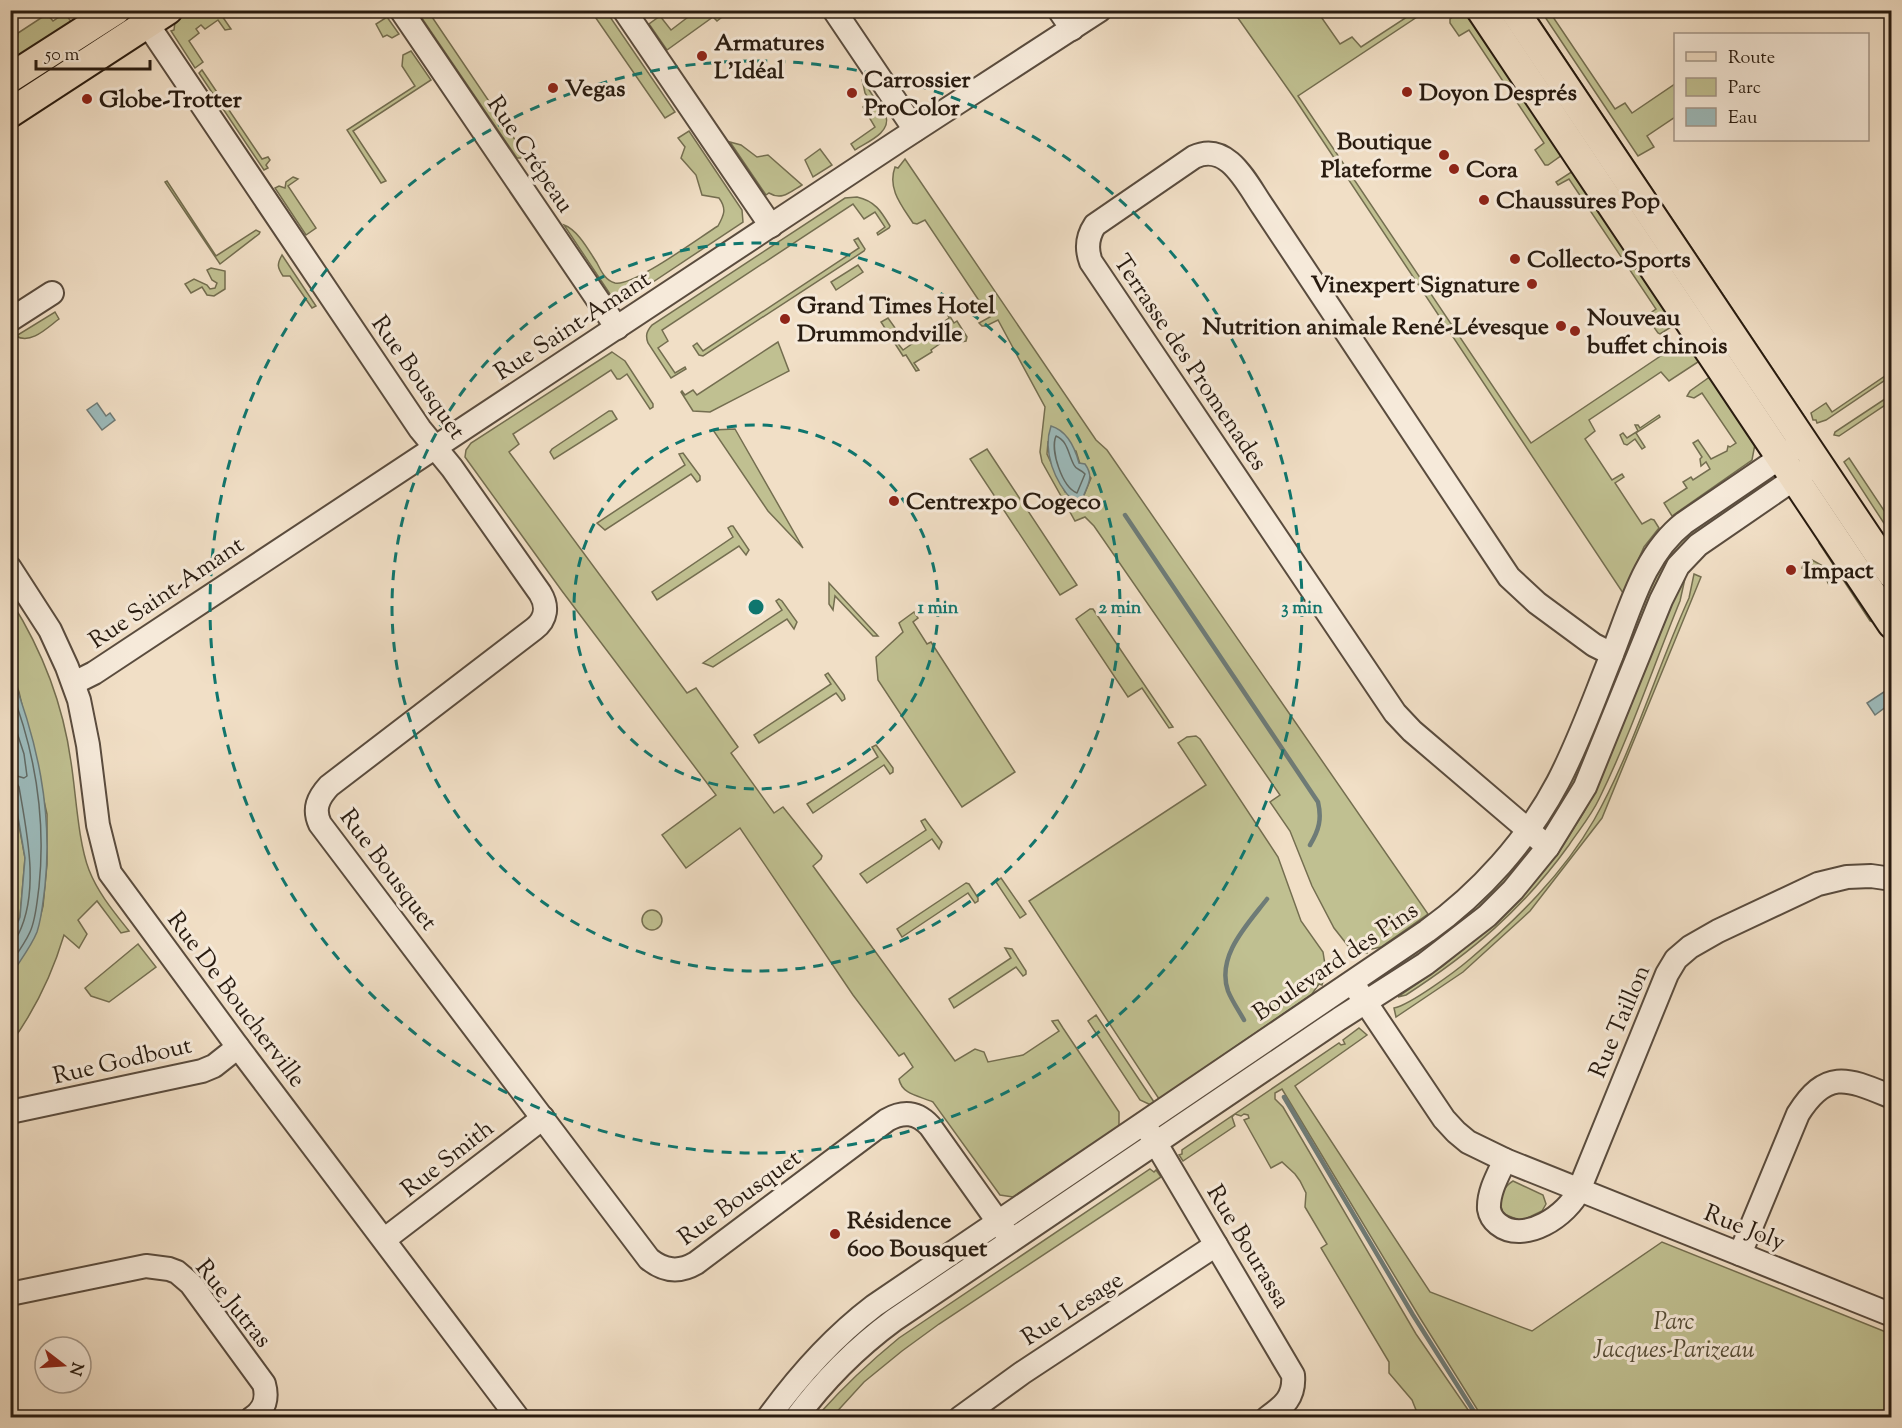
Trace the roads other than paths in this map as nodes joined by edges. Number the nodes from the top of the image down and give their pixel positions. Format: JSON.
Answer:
{"nodes":[{"id":1,"x":116,"y":10,"type":"edge"},
{"id":2,"x":401,"y":10,"type":"edge"},
{"id":3,"x":624,"y":10,"type":"edge"},
{"id":4,"x":834,"y":10,"type":"edge"},
{"id":5,"x":1100,"y":10,"type":"edge"},
{"id":6,"x":1481,"y":10,"type":"edge"},
{"id":7,"x":1514,"y":10,"type":"edge"},
{"id":8,"x":152,"y":15,"type":"edge"},
{"id":9,"x":1066,"y":20,"type":"edge"},
{"id":10,"x":10,"y":78,"type":"edge"},
{"id":11,"x":10,"y":113,"type":"edge"},
{"id":12,"x":915,"y":130,"type":"junction"},
{"id":13,"x":771,"y":226,"type":"junction"},
{"id":14,"x":52,"y":293,"type":"dead end"},
{"id":15,"x":10,"y":320,"type":"edge"},
{"id":16,"x":617,"y":328,"type":"junction"},
{"id":17,"x":434,"y":447,"type":"junction"},
{"id":18,"x":1811,"y":452,"type":"junction"},
{"id":19,"x":1788,"y":468,"type":"junction"},
{"id":20,"x":10,"y":568,"type":"edge"},
{"id":21,"x":1892,"y":574,"type":"edge"},
{"id":22,"x":1892,"y":624,"type":"edge"},
{"id":23,"x":1612,"y":654,"type":"junction"},
{"id":24,"x":74,"y":683,"type":"junction"},
{"id":25,"x":1527,"y":830,"type":"junction"},
{"id":26,"x":1548,"y":847,"type":"junction"},
{"id":27,"x":1892,"y":879,"type":"edge"},
{"id":28,"x":1352,"y":982,"type":"junction"},
{"id":29,"x":1366,"y":1002,"type":"junction"},
{"id":30,"x":238,"y":1047,"type":"junction"},
{"id":31,"x":1892,"y":1097,"type":"edge"},
{"id":32,"x":10,"y":1112,"type":"edge"},
{"id":33,"x":543,"y":1118,"type":"junction"},
{"id":34,"x":1150,"y":1134,"type":"junction"},
{"id":35,"x":1505,"y":1160,"type":"junction"},
{"id":36,"x":1579,"y":1190,"type":"junction"},
{"id":37,"x":998,"y":1221,"type":"junction"},
{"id":38,"x":384,"y":1239,"type":"junction"},
{"id":39,"x":1011,"y":1240,"type":"junction"},
{"id":40,"x":1216,"y":1245,"type":"junction"},
{"id":41,"x":1740,"y":1254,"type":"junction"},
{"id":42,"x":10,"y":1294,"type":"edge"},
{"id":43,"x":1892,"y":1315,"type":"edge"},
{"id":44,"x":784,"y":1414,"type":"edge"},
{"id":45,"x":252,"y":1418,"type":"edge"},
{"id":46,"x":518,"y":1418,"type":"edge"},
{"id":47,"x":960,"y":1418,"type":"edge"},
{"id":48,"x":1267,"y":1418,"type":"edge"}],
"edges":[{"from":1,"to":10,"type":"main road"},
{"from":2,"to":16,"type":"street","name":"Rue Crépeau"},
{"from":3,"to":13,"type":"street"},
{"from":4,"to":12,"type":"street"},
{"from":5,"to":9,"type":"street","name":"Rue Saint-Amant"},
{"from":6,"to":19,"type":"main road"},
{"from":7,"to":18,"type":"main road"},
{"from":8,"to":11,"type":"main road"},
{"from":8,"to":17,"type":"street","name":"Rue Bousquet"},
{"from":9,"to":12,"type":"street","name":"Rue Saint-Amant"},
{"from":12,"to":13,"type":"street","name":"Rue Saint-Amant"},
{"from":13,"to":16,"type":"street","name":"Rue Saint-Amant"},
{"from":14,"to":15,"type":"street"},
{"from":16,"to":17,"type":"street","name":"Rue Saint-Amant"},
{"from":17,"to":24,"type":"street","name":"Rue Saint-Amant"},
{"from":17,"to":33,"type":"street","name":"Rue Bousquet"},
{"from":18,"to":19,"type":"street","name":"Boulevard des Pins"},
{"from":18,"to":21,"type":"main road"},
{"from":19,"to":22,"type":"main road"},
{"from":19,"to":23,"type":"street","name":"Boulevard des Pins"},
{"from":19,"to":26,"type":"street","name":"Boulevard des Pins"},
{"from":20,"to":24,"type":"street","name":"Rue De Boucherville"},
{"from":23,"to":25,"type":"street","name":"Boulevard des Pins"},
{"from":23,"to":25,"type":"street","name":"Terrasse des Promenades"},
{"from":24,"to":30,"type":"street","name":"Rue De Boucherville"},
{"from":25,"to":26,"type":"street","name":"Terrasse des Promenades"},
{"from":25,"to":28,"type":"street","name":"Boulevard des Pins"},
{"from":26,"to":29,"type":"street","name":"Boulevard des Pins"},
{"from":27,"to":36,"type":"street","name":"Rue Taillon"},
{"from":28,"to":29,"type":"street","name":"Rue Joly"},
{"from":28,"to":34,"type":"street","name":"Boulevard des Pins"},
{"from":29,"to":34,"type":"street","name":"Boulevard des Pins"},
{"from":29,"to":35,"type":"street","name":"Rue Joly"},
{"from":30,"to":32,"type":"street","name":"Rue Godbout"},
{"from":30,"to":38,"type":"street","name":"Rue De Boucherville"},
{"from":31,"to":41,"type":"street"},
{"from":33,"to":37,"type":"street","name":"Rue Bousquet"},
{"from":33,"to":38,"type":"street","name":"Rue Smith"},
{"from":34,"to":37,"type":"street","name":"Boulevard des Pins"},
{"from":34,"to":39,"type":"street","name":"Boulevard des Pins"},
{"from":34,"to":40,"type":"street","name":"Rue Bourassa"},
{"from":35,"to":36,"type":"street","name":"Rue Joly"},
{"from":35,"to":36,"type":"street"},
{"from":36,"to":41,"type":"street","name":"Rue Joly"},
{"from":37,"to":39,"type":"street","name":"Rue Bousquet"},
{"from":37,"to":44,"type":"street","name":"Boulevard des Pins"},
{"from":38,"to":46,"type":"street","name":"Rue De Boucherville"},
{"from":39,"to":44,"type":"street","name":"Boulevard des Pins"},
{"from":40,"to":47,"type":"street","name":"Rue Lesage"},
{"from":40,"to":48,"type":"street","name":"Rue Bourassa"},
{"from":41,"to":43,"type":"street","name":"Rue Joly"},
{"from":42,"to":45,"type":"street","name":"Rue Jutras"}]}
